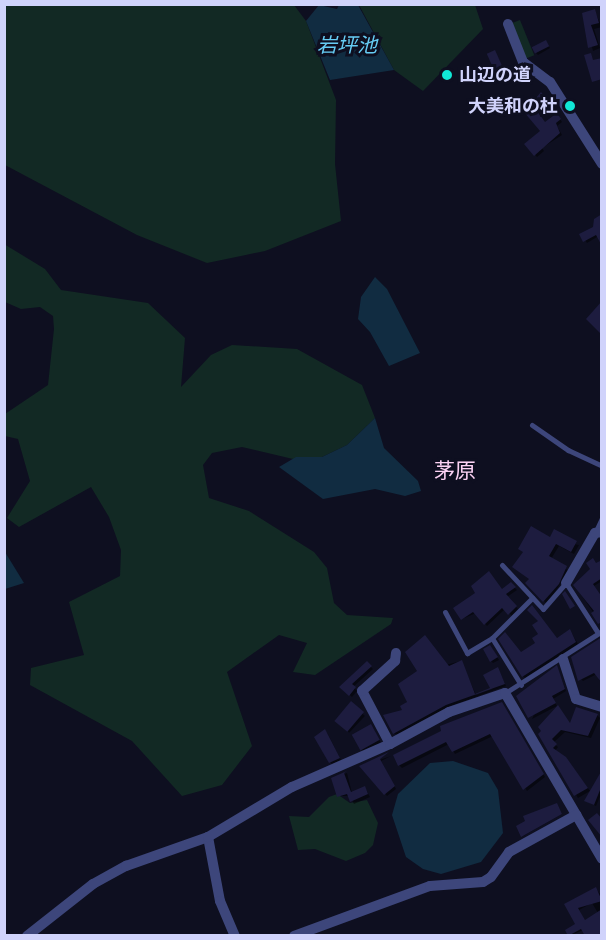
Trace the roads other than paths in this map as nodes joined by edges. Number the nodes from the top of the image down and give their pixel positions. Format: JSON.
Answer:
{"nodes":[{"id":1,"x":508,"y":24,"type":"dead end"},
{"id":2,"x":602,"y":164,"type":"edge"},
{"id":3,"x":532,"y":425,"type":"dead end"},
{"id":4,"x":601,"y":465,"type":"edge"},
{"id":5,"x":602,"y":518,"type":"edge"},
{"id":6,"x":598,"y":533,"type":"edge"},
{"id":7,"x":502,"y":566,"type":"dead end"},
{"id":8,"x":566,"y":583,"type":"junction"},
{"id":9,"x":532,"y":598,"type":"junction"},
{"id":10,"x":445,"y":612,"type":"dead end"},
{"id":11,"x":600,"y":632,"type":"edge"},
{"id":12,"x":492,"y":638,"type":"junction"},
{"id":13,"x":396,"y":652,"type":"dead end"},
{"id":14,"x":563,"y":659,"type":"junction"},
{"id":15,"x":521,"y":686,"type":"junction"},
{"id":16,"x":505,"y":693,"type":"junction"},
{"id":17,"x":602,"y":707,"type":"edge"},
{"id":18,"x":390,"y":744,"type":"junction"},
{"id":19,"x":576,"y":815,"type":"junction"},
{"id":20,"x":208,"y":837,"type":"junction"},
{"id":21,"x":602,"y":860,"type":"edge"},
{"id":22,"x":310,"y":933,"type":"edge"},
{"id":23,"x":27,"y":936,"type":"edge"},
{"id":24,"x":235,"y":936,"type":"edge"},
{"id":25,"x":294,"y":936,"type":"edge"}],
"edges":[{"from":1,"to":2,"type":"street"},
{"from":3,"to":4,"type":"lane"},
{"from":5,"to":6,"type":"lane"},
{"from":6,"to":8,"type":"street"},
{"from":7,"to":9,"type":"lane"},
{"from":8,"to":9,"type":"lane"},
{"from":8,"to":11,"type":"lane"},
{"from":9,"to":12,"type":"lane"},
{"from":10,"to":12,"type":"lane"},
{"from":11,"to":14,"type":"lane"},
{"from":12,"to":15,"type":"lane"},
{"from":13,"to":18,"type":"street"},
{"from":14,"to":15,"type":"lane"},
{"from":14,"to":17,"type":"street"},
{"from":15,"to":16,"type":"lane"},
{"from":16,"to":18,"type":"street"},
{"from":16,"to":19,"type":"street"},
{"from":18,"to":20,"type":"street"},
{"from":19,"to":21,"type":"street"},
{"from":19,"to":22,"type":"street"},
{"from":20,"to":23,"type":"street"},
{"from":20,"to":24,"type":"street"},
{"from":22,"to":25,"type":"street"}]}
